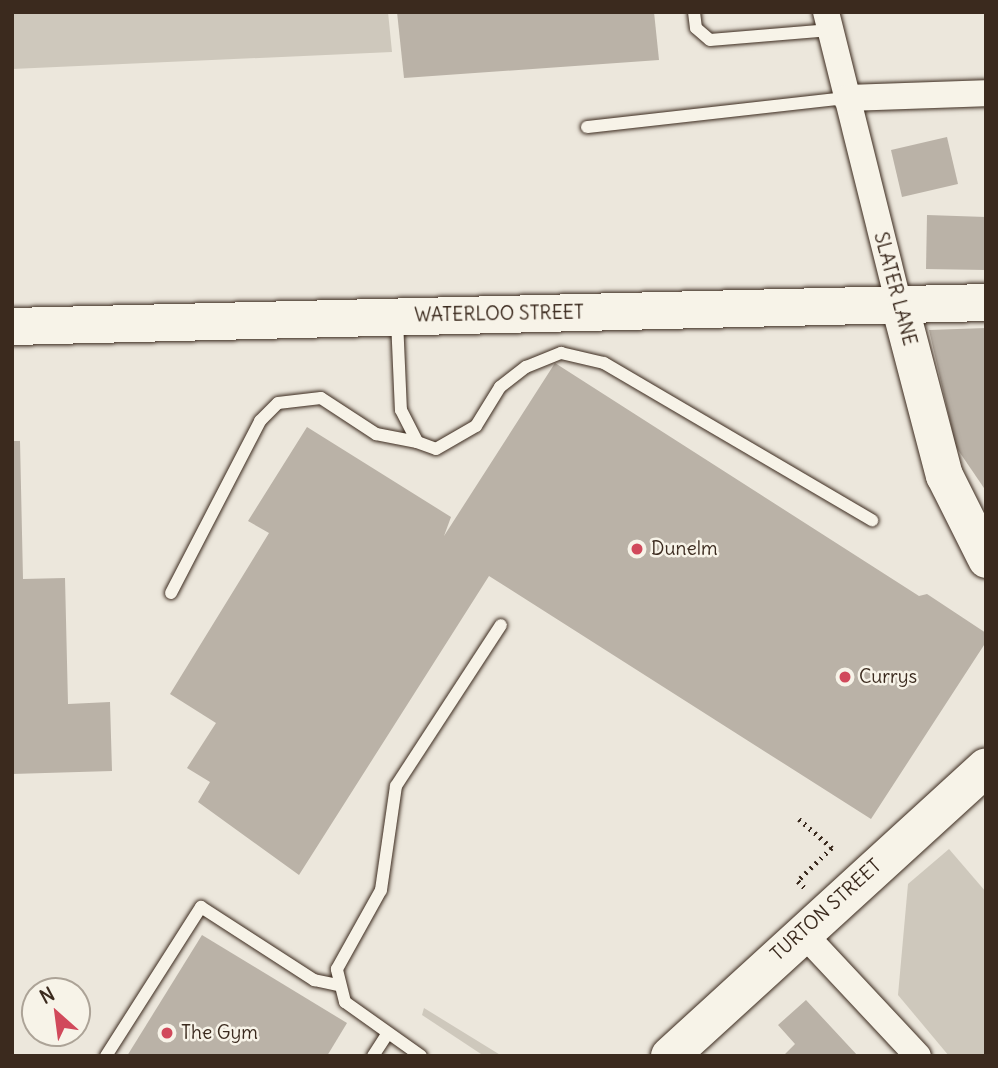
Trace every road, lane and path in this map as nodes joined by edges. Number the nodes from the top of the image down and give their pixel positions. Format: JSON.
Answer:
{"nodes":[{"id":1,"x":694,"y":12,"type":"edge"},
{"id":2,"x":829,"y":21,"type":"edge"},
{"id":3,"x":986,"y":93,"type":"edge"},
{"id":4,"x":846,"y":98,"type":"junction"},
{"id":5,"x":587,"y":127,"type":"dead end"},
{"id":6,"x":986,"y":302,"type":"edge"},
{"id":7,"x":899,"y":304,"type":"junction"},
{"id":8,"x":397,"y":316,"type":"junction"},
{"id":9,"x":12,"y":326,"type":"edge"},
{"id":10,"x":417,"y":442,"type":"junction"},
{"id":11,"x":872,"y":520,"type":"dead end"},
{"id":12,"x":986,"y":559,"type":"edge"},
{"id":13,"x":172,"y":593,"type":"dead end"},
{"id":14,"x":501,"y":625,"type":"dead end"},
{"id":15,"x":986,"y":767,"type":"edge"},
{"id":16,"x":799,"y":819,"type":"dead end"},
{"id":17,"x":814,"y":920,"type":"junction"},
{"id":18,"x":338,"y":985,"type":"junction"},
{"id":19,"x":386,"y":1036,"type":"junction"},
{"id":20,"x":106,"y":1056,"type":"edge"},
{"id":21,"x":373,"y":1056,"type":"edge"},
{"id":22,"x":421,"y":1056,"type":"edge"},
{"id":23,"x":670,"y":1056,"type":"edge"},
{"id":24,"x":918,"y":1056,"type":"edge"}],
"edges":[{"from":1,"to":2,"type":"lane"},
{"from":2,"to":4,"type":"street","name":"SLATER LANE"},
{"from":3,"to":4,"type":"street"},
{"from":4,"to":5,"type":"lane"},
{"from":4,"to":7,"type":"street","name":"SLATER LANE"},
{"from":6,"to":7,"type":"street","name":"WATERLOO STREET"},
{"from":7,"to":8,"type":"street","name":"WATERLOO STREET"},
{"from":7,"to":12,"type":"street","name":"SLATER LANE"},
{"from":8,"to":9,"type":"street","name":"WATERLOO STREET"},
{"from":8,"to":10,"type":"lane"},
{"from":10,"to":11,"type":"lane"},
{"from":10,"to":13,"type":"lane"},
{"from":14,"to":18,"type":"lane"},
{"from":15,"to":17,"type":"main road","name":"TURTON STREET"},
{"from":16,"to":17,"type":"path"},
{"from":17,"to":23,"type":"main road","name":"TURTON STREET"},
{"from":17,"to":24,"type":"street"},
{"from":18,"to":19,"type":"lane"},
{"from":18,"to":20,"type":"lane"},
{"from":19,"to":21,"type":"lane"},
{"from":19,"to":22,"type":"lane"}]}
